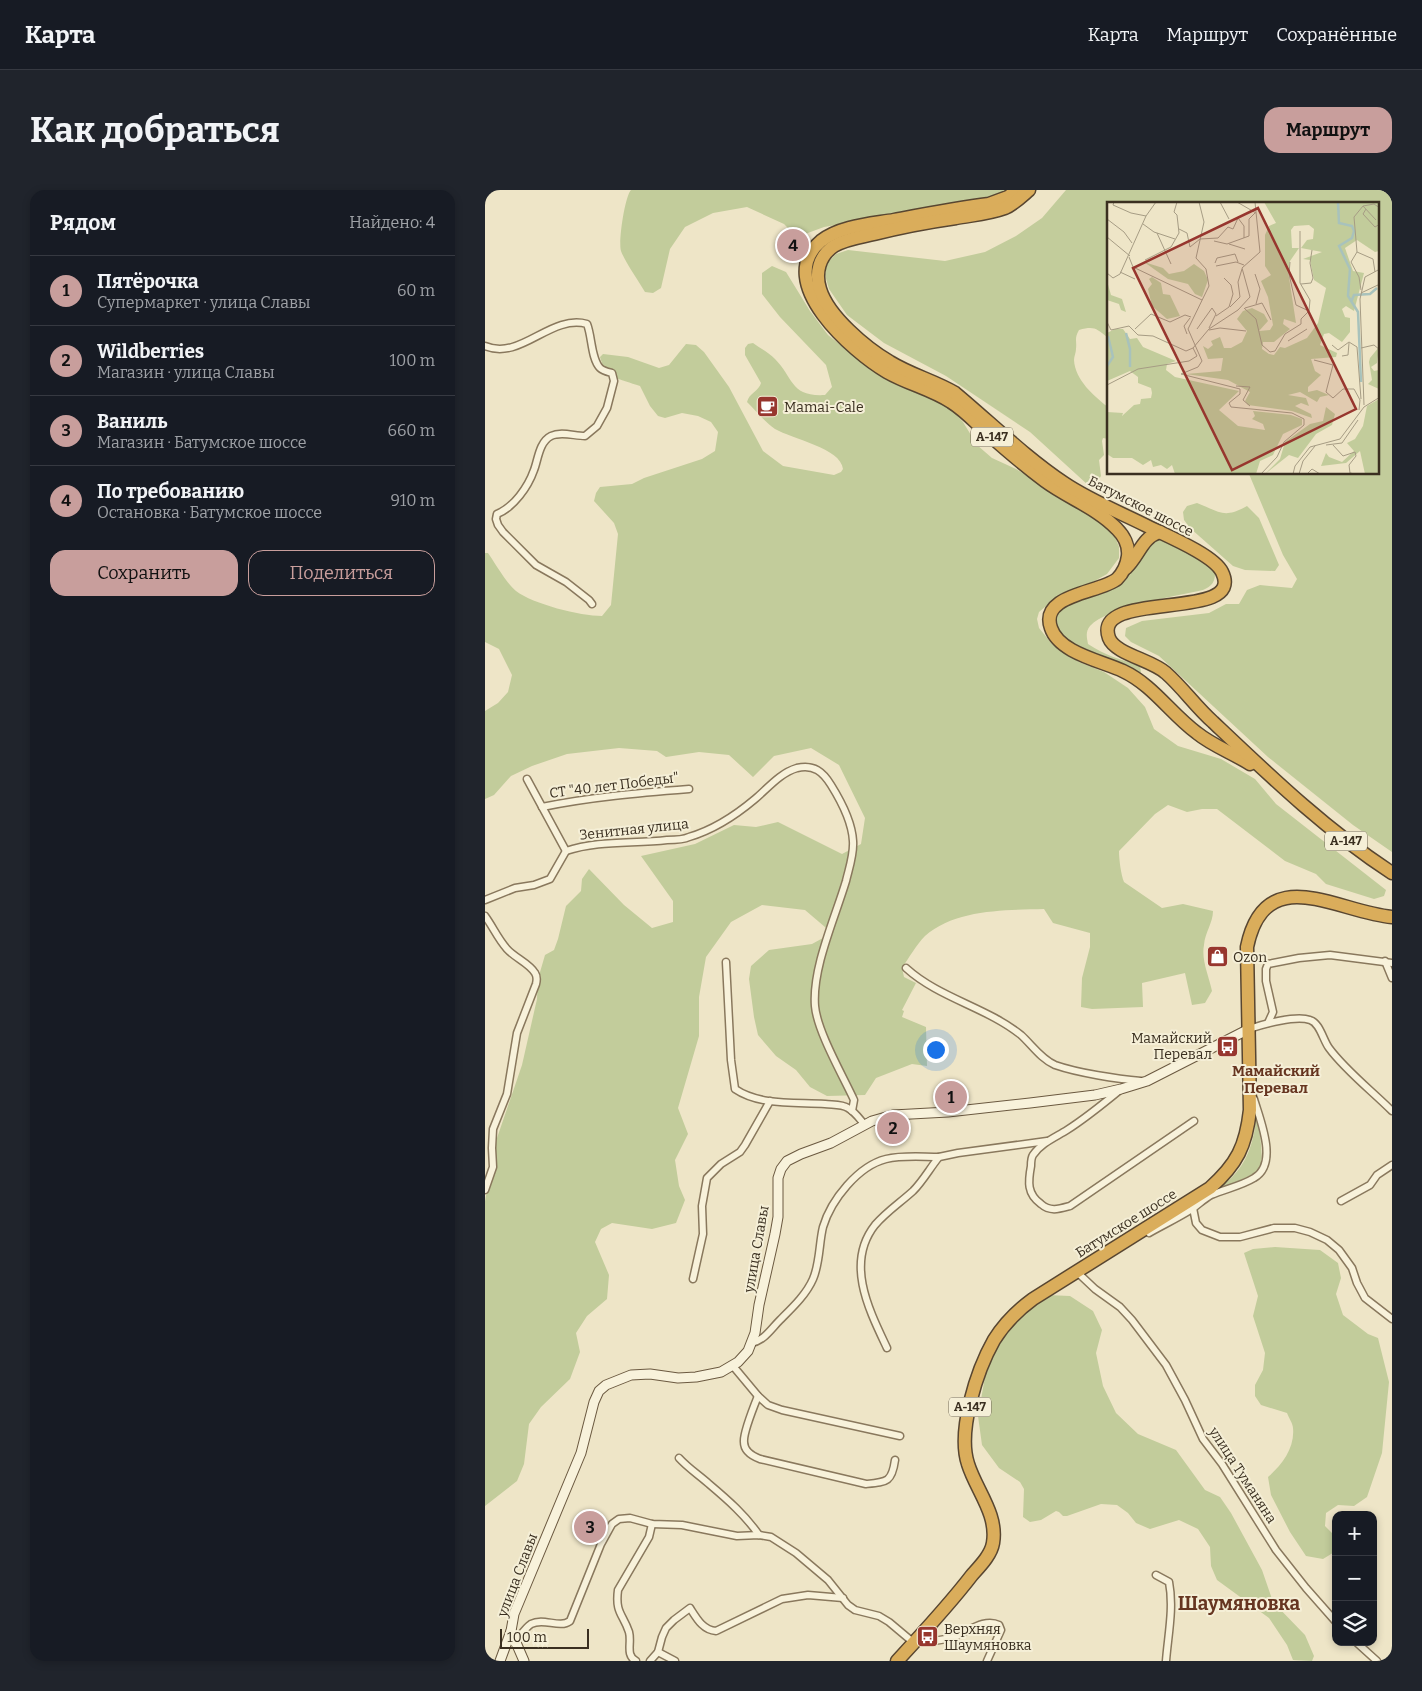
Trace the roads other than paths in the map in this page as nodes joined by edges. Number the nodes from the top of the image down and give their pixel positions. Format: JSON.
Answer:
{"nodes":[{"id":1,"x":1017,"y":190,"type":"edge"},
{"id":2,"x":1029,"y":190,"type":"edge"},
{"id":3,"x":485,"y":346,"type":"edge"},
{"id":4,"x":1160,"y":532,"type":"junction"},
{"id":5,"x":1124,"y":569,"type":"junction"},
{"id":6,"x":592,"y":604,"type":"dead end"},
{"id":7,"x":1219,"y":728,"type":"junction"},
{"id":8,"x":1205,"y":739,"type":"junction"},
{"id":9,"x":527,"y":779,"type":"dead end"},
{"id":10,"x":689,"y":789,"type":"dead end"},
{"id":11,"x":1292,"y":796,"type":"junction"},
{"id":12,"x":542,"y":807,"type":"junction"},
{"id":13,"x":566,"y":851,"type":"junction"},
{"id":14,"x":1392,"y":873,"type":"edge"},
{"id":15,"x":485,"y":900,"type":"edge"},
{"id":16,"x":485,"y":916,"type":"edge"},
{"id":17,"x":1392,"y":917,"type":"edge"},
{"id":18,"x":1385,"y":961,"type":"junction"},
{"id":19,"x":726,"y":962,"type":"dead end"},
{"id":20,"x":1392,"y":963,"type":"edge"},
{"id":21,"x":906,"y":968,"type":"dead end"},
{"id":22,"x":1392,"y":978,"type":"edge"},
{"id":23,"x":1268,"y":1023,"type":"junction"},
{"id":24,"x":1249,"y":1029,"type":"junction"},
{"id":25,"x":1147,"y":1081,"type":"junction"},
{"id":26,"x":1250,"y":1086,"type":"junction"},
{"id":27,"x":1121,"y":1089,"type":"junction"},
{"id":28,"x":770,"y":1101,"type":"junction"},
{"id":29,"x":852,"y":1111,"type":"junction"},
{"id":30,"x":1392,"y":1111,"type":"edge"},
{"id":31,"x":1194,"y":1121,"type":"dead end"},
{"id":32,"x":864,"y":1124,"type":"junction"},
{"id":33,"x":1047,"y":1142,"type":"junction"},
{"id":34,"x":939,"y":1157,"type":"junction"},
{"id":35,"x":1392,"y":1165,"type":"edge"},
{"id":36,"x":485,"y":1190,"type":"edge"},
{"id":37,"x":1341,"y":1201,"type":"dead end"},
{"id":38,"x":1193,"y":1208,"type":"junction"},
{"id":39,"x":1132,"y":1238,"type":"junction"},
{"id":40,"x":1077,"y":1272,"type":"junction"},
{"id":41,"x":693,"y":1279,"type":"dead end"},
{"id":42,"x":1392,"y":1319,"type":"edge"},
{"id":43,"x":751,"y":1343,"type":"junction"},
{"id":44,"x":887,"y":1348,"type":"dead end"},
{"id":45,"x":733,"y":1366,"type":"junction"},
{"id":46,"x":758,"y":1396,"type":"junction"},
{"id":47,"x":900,"y":1436,"type":"dead end"},
{"id":48,"x":679,"y":1458,"type":"dead end"},
{"id":49,"x":895,"y":1460,"type":"dead end"},
{"id":50,"x":652,"y":1524,"type":"junction"},
{"id":51,"x":759,"y":1535,"type":"junction"},
{"id":52,"x":1156,"y":1575,"type":"dead end"},
{"id":53,"x":843,"y":1598,"type":"junction"},
{"id":54,"x":1332,"y":1617,"type":"edge"},
{"id":55,"x":511,"y":1631,"type":"junction"},
{"id":56,"x":515,"y":1642,"type":"junction"},
{"id":57,"x":914,"y":1643,"type":"junction"},
{"id":58,"x":1360,"y":1646,"type":"edge"},
{"id":59,"x":658,"y":1652,"type":"junction"},
{"id":60,"x":499,"y":1661,"type":"edge"},
{"id":61,"x":524,"y":1661,"type":"edge"},
{"id":62,"x":636,"y":1661,"type":"edge"},
{"id":63,"x":650,"y":1661,"type":"edge"},
{"id":64,"x":675,"y":1661,"type":"edge"},
{"id":65,"x":897,"y":1661,"type":"edge"},
{"id":66,"x":987,"y":1661,"type":"edge"},
{"id":67,"x":1166,"y":1661,"type":"edge"},
{"id":68,"x":1377,"y":1661,"type":"edge"}],
"edges":[{"from":1,"to":5,"type":"highway","name":"Батумское шоссе","number":"А-147"},
{"from":2,"to":4,"type":"highway","name":"Батумское шоссе","number":"А-147"},
{"from":3,"to":6,"type":"street"},
{"from":4,"to":5,"type":"highway"},
{"from":4,"to":7,"type":"highway","name":"Батумское шоссе","number":"А-147"},
{"from":5,"to":8,"type":"highway","name":"Батумское шоссе","number":"А-147"},
{"from":7,"to":8,"type":"highway"},
{"from":7,"to":11,"type":"highway","name":"Батумское шоссе","number":"А-147"},
{"from":8,"to":11,"type":"highway","name":"Батумское шоссе","number":"А-147"},
{"from":9,"to":12,"type":"street","name":"Зенитная улица"},
{"from":10,"to":12,"type":"street","name":"СТ \"40 лет Победы\""},
{"from":11,"to":14,"type":"highway","name":"Батумское шоссе","number":"А-147"},
{"from":12,"to":13,"type":"street","name":"Зенитная улица"},
{"from":13,"to":15,"type":"street"},
{"from":13,"to":29,"type":"street","name":"Зенитная улица"},
{"from":16,"to":36,"type":"street"},
{"from":17,"to":24,"type":"highway","name":"Батумское шоссе","number":"А-147"},
{"from":18,"to":20,"type":"street"},
{"from":18,"to":22,"type":"street"},
{"from":18,"to":23,"type":"street"},
{"from":19,"to":28,"type":"street"},
{"from":21,"to":25,"type":"street"},
{"from":23,"to":24,"type":"street"},
{"from":23,"to":30,"type":"street"},
{"from":24,"to":25,"type":"street","name":"улица Славы"},
{"from":24,"to":26,"type":"highway","name":"Батумское шоссе","number":"А-147"},
{"from":25,"to":27,"type":"street","name":"улица Славы"},
{"from":26,"to":38,"type":"street"},
{"from":26,"to":39,"type":"highway","name":"Батумское шоссе","number":"А-147"},
{"from":27,"to":32,"type":"street","name":"улица Славы"},
{"from":27,"to":33,"type":"street"},
{"from":28,"to":29,"type":"street"},
{"from":28,"to":41,"type":"street"},
{"from":29,"to":32,"type":"street"},
{"from":31,"to":33,"type":"street"},
{"from":32,"to":43,"type":"street","name":"улица Славы"},
{"from":33,"to":34,"type":"street"},
{"from":34,"to":43,"type":"street"},
{"from":34,"to":44,"type":"street"},
{"from":35,"to":37,"type":"street"},
{"from":38,"to":39,"type":"street"},
{"from":38,"to":42,"type":"street"},
{"from":39,"to":40,"type":"highway","name":"Батумское шоссе","number":"А-147"},
{"from":40,"to":54,"type":"street","name":"улица Туманяна"},
{"from":40,"to":57,"type":"highway","name":"Батумское шоссе","number":"А-147"},
{"from":43,"to":45,"type":"street","name":"улица Славы"},
{"from":45,"to":46,"type":"street"},
{"from":45,"to":55,"type":"street","name":"улица Славы"},
{"from":46,"to":47,"type":"street"},
{"from":46,"to":49,"type":"street"},
{"from":48,"to":51,"type":"street"},
{"from":50,"to":51,"type":"street"},
{"from":50,"to":56,"type":"street"},
{"from":50,"to":62,"type":"street"},
{"from":51,"to":53,"type":"street"},
{"from":52,"to":67,"type":"street"},
{"from":53,"to":57,"type":"street"},
{"from":53,"to":59,"type":"street"},
{"from":55,"to":56,"type":"street","name":"улица Славы"},
{"from":55,"to":60,"type":"street"},
{"from":56,"to":61,"type":"street","name":"улица Славы"},
{"from":57,"to":65,"type":"highway","name":"Батумское шоссе","number":"А-147"},
{"from":57,"to":66,"type":"street"},
{"from":58,"to":68,"type":"street"},
{"from":59,"to":63,"type":"street"},
{"from":59,"to":64,"type":"street"}]}
